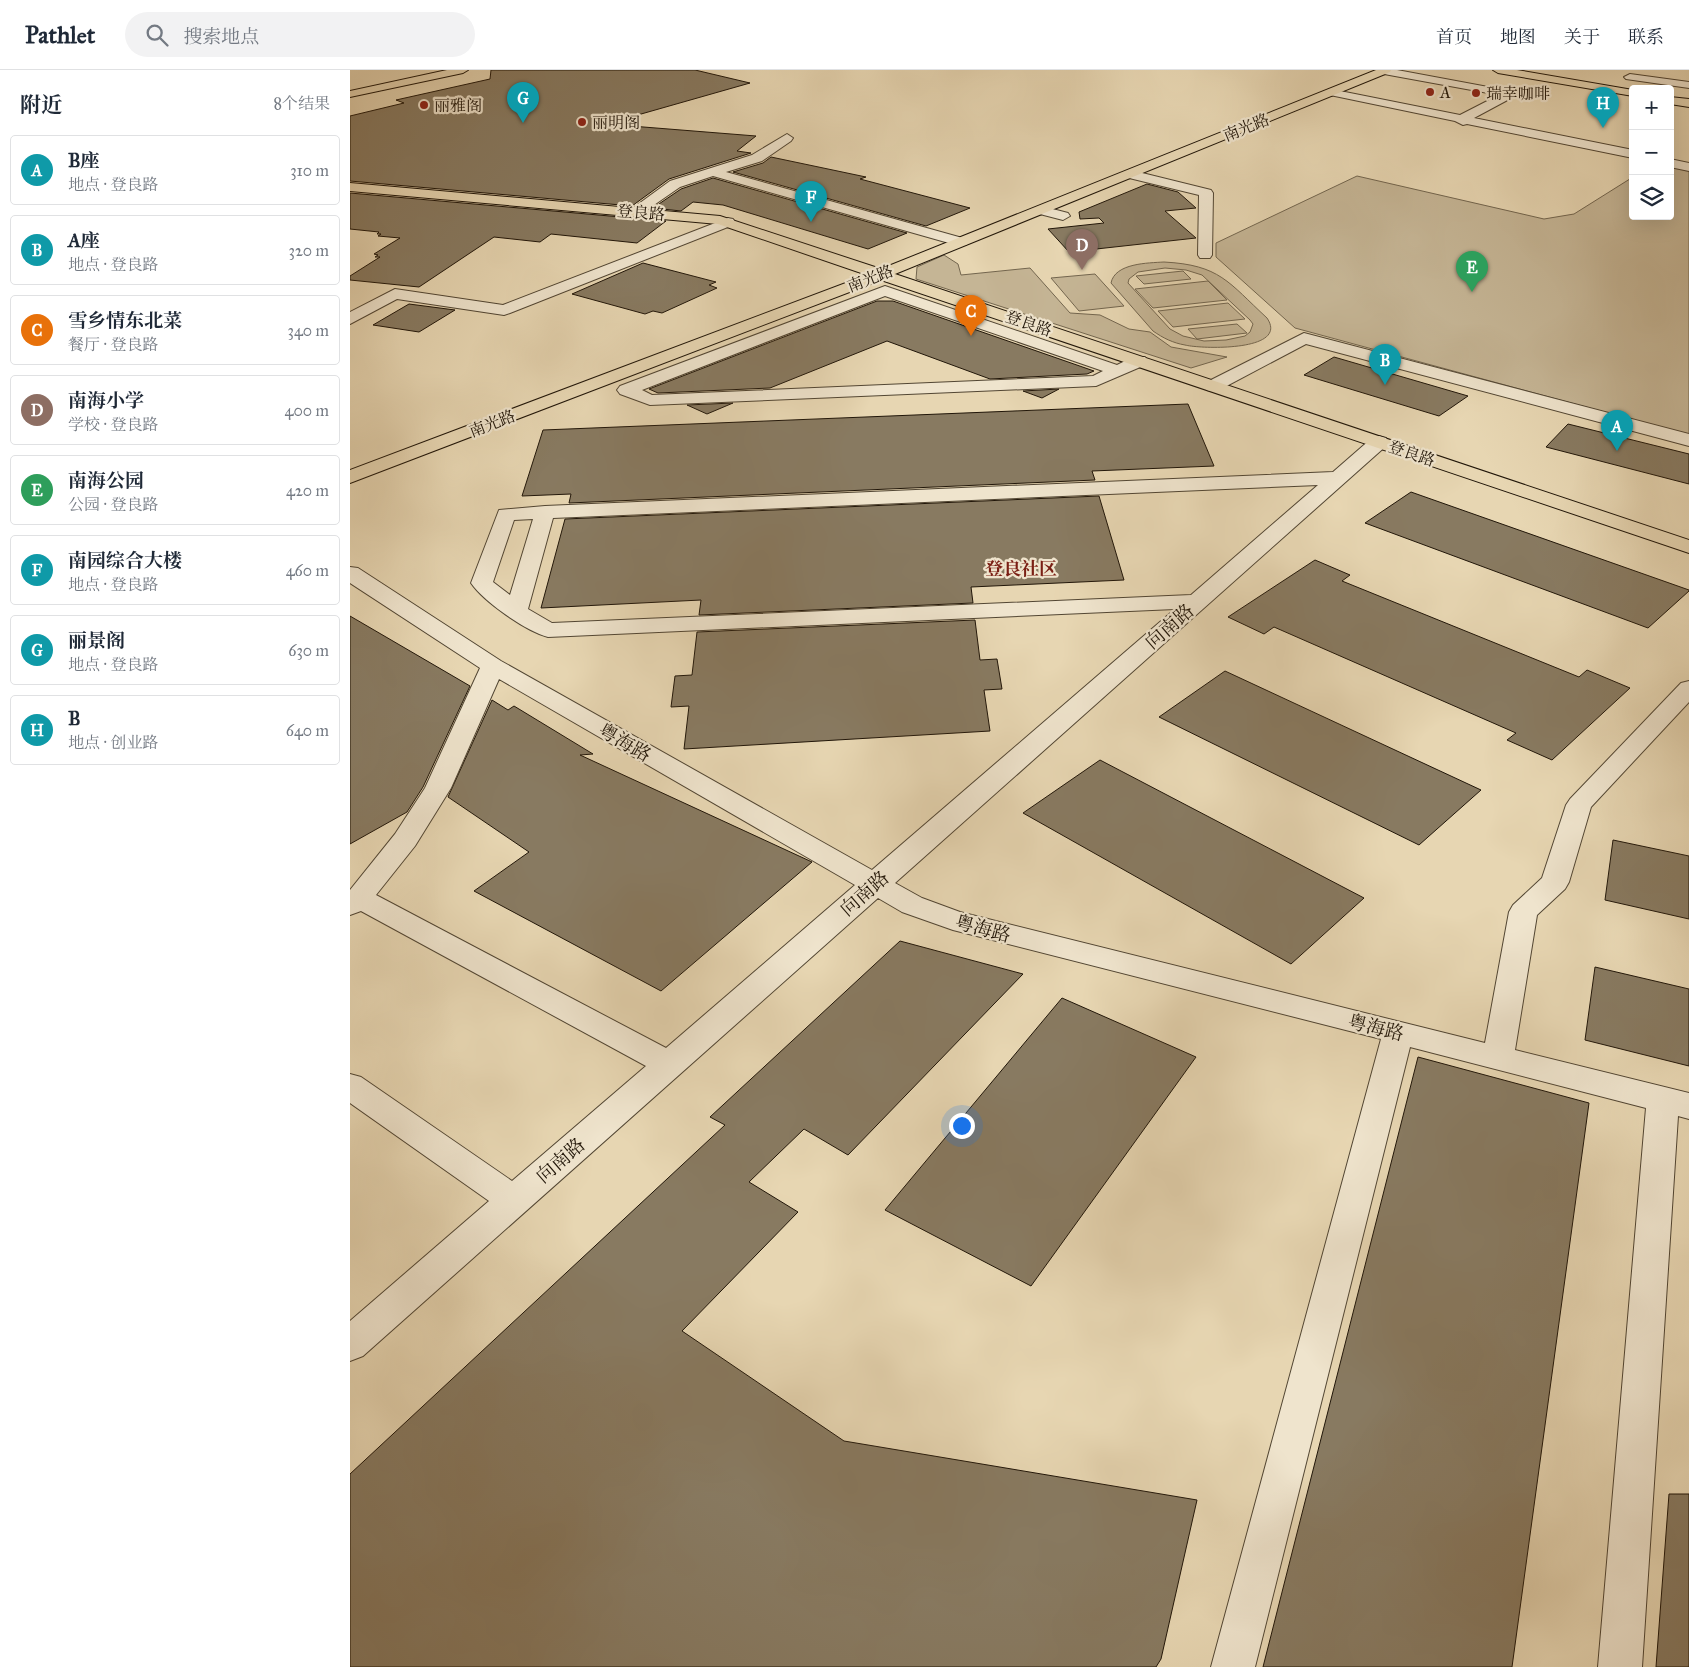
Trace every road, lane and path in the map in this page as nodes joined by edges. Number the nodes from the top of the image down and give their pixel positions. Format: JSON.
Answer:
{"nodes":[{"id":1,"x":423,"y":70,"type":"edge"},
{"id":2,"x":463,"y":70,"type":"edge"},
{"id":3,"x":1385,"y":70,"type":"edge"},
{"id":4,"x":1498,"y":70,"type":"edge"},
{"id":5,"x":1543,"y":70,"type":"edge"},
{"id":6,"x":1642,"y":70,"type":"edge"},
{"id":7,"x":1665,"y":70,"type":"edge"},
{"id":8,"x":1630,"y":76,"type":"junction"},
{"id":9,"x":1619,"y":83,"type":"junction"},
{"id":10,"x":1653,"y":84,"type":"edge"},
{"id":11,"x":350,"y":85,"type":"edge"},
{"id":12,"x":1689,"y":85,"type":"edge"},
{"id":13,"x":1337,"y":90,"type":"junction"},
{"id":14,"x":1629,"y":92,"type":"edge"},
{"id":15,"x":1674,"y":92,"type":"edge"},
{"id":16,"x":350,"y":94,"type":"edge"},
{"id":17,"x":1689,"y":94,"type":"edge"},
{"id":18,"x":1674,"y":101,"type":"edge"},
{"id":19,"x":1689,"y":103,"type":"edge"},
{"id":20,"x":1474,"y":113,"type":"junction"},
{"id":21,"x":1462,"y":119,"type":"junction"},
{"id":22,"x":787,"y":138,"type":"dead end"},
{"id":23,"x":1629,"y":154,"type":"edge"},
{"id":24,"x":1674,"y":163,"type":"edge"},
{"id":25,"x":1689,"y":166,"type":"edge"},
{"id":26,"x":712,"y":172,"type":"junction"},
{"id":27,"x":1130,"y":174,"type":"junction"},
{"id":28,"x":350,"y":187,"type":"edge"},
{"id":29,"x":1041,"y":210,"type":"junction"},
{"id":30,"x":636,"y":211,"type":"junction"},
{"id":31,"x":1063,"y":216,"type":"dead end"},
{"id":32,"x":728,"y":222,"type":"junction"},
{"id":33,"x":961,"y":242,"type":"junction"},
{"id":34,"x":1205,"y":255,"type":"dead end"},
{"id":35,"x":882,"y":274,"type":"junction"},
{"id":36,"x":350,"y":319,"type":"edge"},
{"id":37,"x":1138,"y":361,"type":"junction"},
{"id":38,"x":1118,"y":371,"type":"junction"},
{"id":39,"x":1213,"y":386,"type":"junction"},
{"id":40,"x":1689,"y":440,"type":"edge"},
{"id":41,"x":1379,"y":442,"type":"junction"},
{"id":42,"x":350,"y":477,"type":"edge"},
{"id":43,"x":1337,"y":478,"type":"junction"},
{"id":44,"x":546,"y":512,"type":"junction"},
{"id":45,"x":1689,"y":546,"type":"edge"},
{"id":46,"x":350,"y":573,"type":"edge"},
{"id":47,"x":1197,"y":601,"type":"junction"},
{"id":48,"x":516,"y":612,"type":"junction"},
{"id":49,"x":493,"y":666,"type":"junction"},
{"id":50,"x":1689,"y":688,"type":"edge"},
{"id":51,"x":873,"y":885,"type":"junction"},
{"id":52,"x":354,"y":902,"type":"edge"},
{"id":53,"x":1398,"y":1033,"type":"junction"},
{"id":54,"x":1498,"y":1058,"type":"junction"},
{"id":55,"x":669,"y":1064,"type":"junction"},
{"id":56,"x":350,"y":1086,"type":"edge"},
{"id":57,"x":1676,"y":1103,"type":"edge"},
{"id":58,"x":513,"y":1200,"type":"junction"},
{"id":59,"x":350,"y":1344,"type":"edge"},
{"id":60,"x":1233,"y":1667,"type":"edge"},
{"id":61,"x":1620,"y":1667,"type":"edge"}],
"edges":[{"from":1,"to":11,"type":"main road"},
{"from":2,"to":16,"type":"main road"},
{"from":3,"to":13,"type":"main road","name":"南光路"},
{"from":3,"to":20,"type":"street"},
{"from":4,"to":14,"type":"main road"},
{"from":5,"to":9,"type":"main road"},
{"from":6,"to":8,"type":"street"},
{"from":7,"to":10,"type":"street"},
{"from":8,"to":9,"type":"street"},
{"from":8,"to":10,"type":"street"},
{"from":9,"to":10,"type":"main road"},
{"from":10,"to":12,"type":"street"},
{"from":13,"to":20,"type":"street"},
{"from":13,"to":21,"type":"street"},
{"from":13,"to":27,"type":"main road","name":"南光路"},
{"from":15,"to":17,"type":"main road"},
{"from":18,"to":19,"type":"main road"},
{"from":20,"to":21,"type":"street"},
{"from":21,"to":23,"type":"street"},
{"from":22,"to":26,"type":"street"},
{"from":24,"to":25,"type":"street"},
{"from":26,"to":30,"type":"street"},
{"from":26,"to":33,"type":"street"},
{"from":27,"to":29,"type":"main road","name":"南光路"},
{"from":27,"to":34,"type":"street"},
{"from":28,"to":30,"type":"main road","name":"登良路"},
{"from":29,"to":31,"type":"street"},
{"from":29,"to":33,"type":"main road","name":"南光路"},
{"from":30,"to":32,"type":"main road","name":"登良路"},
{"from":32,"to":35,"type":"main road","name":"登良路"},
{"from":32,"to":36,"type":"street"},
{"from":33,"to":35,"type":"main road","name":"南光路"},
{"from":35,"to":37,"type":"main road","name":"登良路"},
{"from":35,"to":42,"type":"main road","name":"南光路"},
{"from":37,"to":38,"type":"street"},
{"from":37,"to":39,"type":"main road","name":"登良路"},
{"from":38,"to":38,"type":"street"},
{"from":39,"to":40,"type":"street"},
{"from":39,"to":41,"type":"main road","name":"登良路"},
{"from":41,"to":43,"type":"street","name":"向南路"},
{"from":41,"to":45,"type":"main road","name":"登良路"},
{"from":43,"to":44,"type":"street"},
{"from":43,"to":47,"type":"street","name":"向南路"},
{"from":44,"to":48,"type":"street"},
{"from":44,"to":48,"type":"street"},
{"from":46,"to":49,"type":"street","name":"粤海路"},
{"from":47,"to":48,"type":"street"},
{"from":47,"to":51,"type":"street","name":"向南路"},
{"from":49,"to":51,"type":"street","name":"粤海路"},
{"from":49,"to":52,"type":"street"},
{"from":50,"to":54,"type":"street"},
{"from":51,"to":53,"type":"street","name":"粤海路"},
{"from":51,"to":55,"type":"street","name":"向南路"},
{"from":52,"to":55,"type":"street"},
{"from":53,"to":54,"type":"street","name":"粤海路"},
{"from":53,"to":60,"type":"street"},
{"from":54,"to":57,"type":"street","name":"粤海路"},
{"from":55,"to":58,"type":"street","name":"向南路"},
{"from":56,"to":58,"type":"street"},
{"from":57,"to":61,"type":"street"},
{"from":58,"to":59,"type":"street","name":"向南路"}]}
